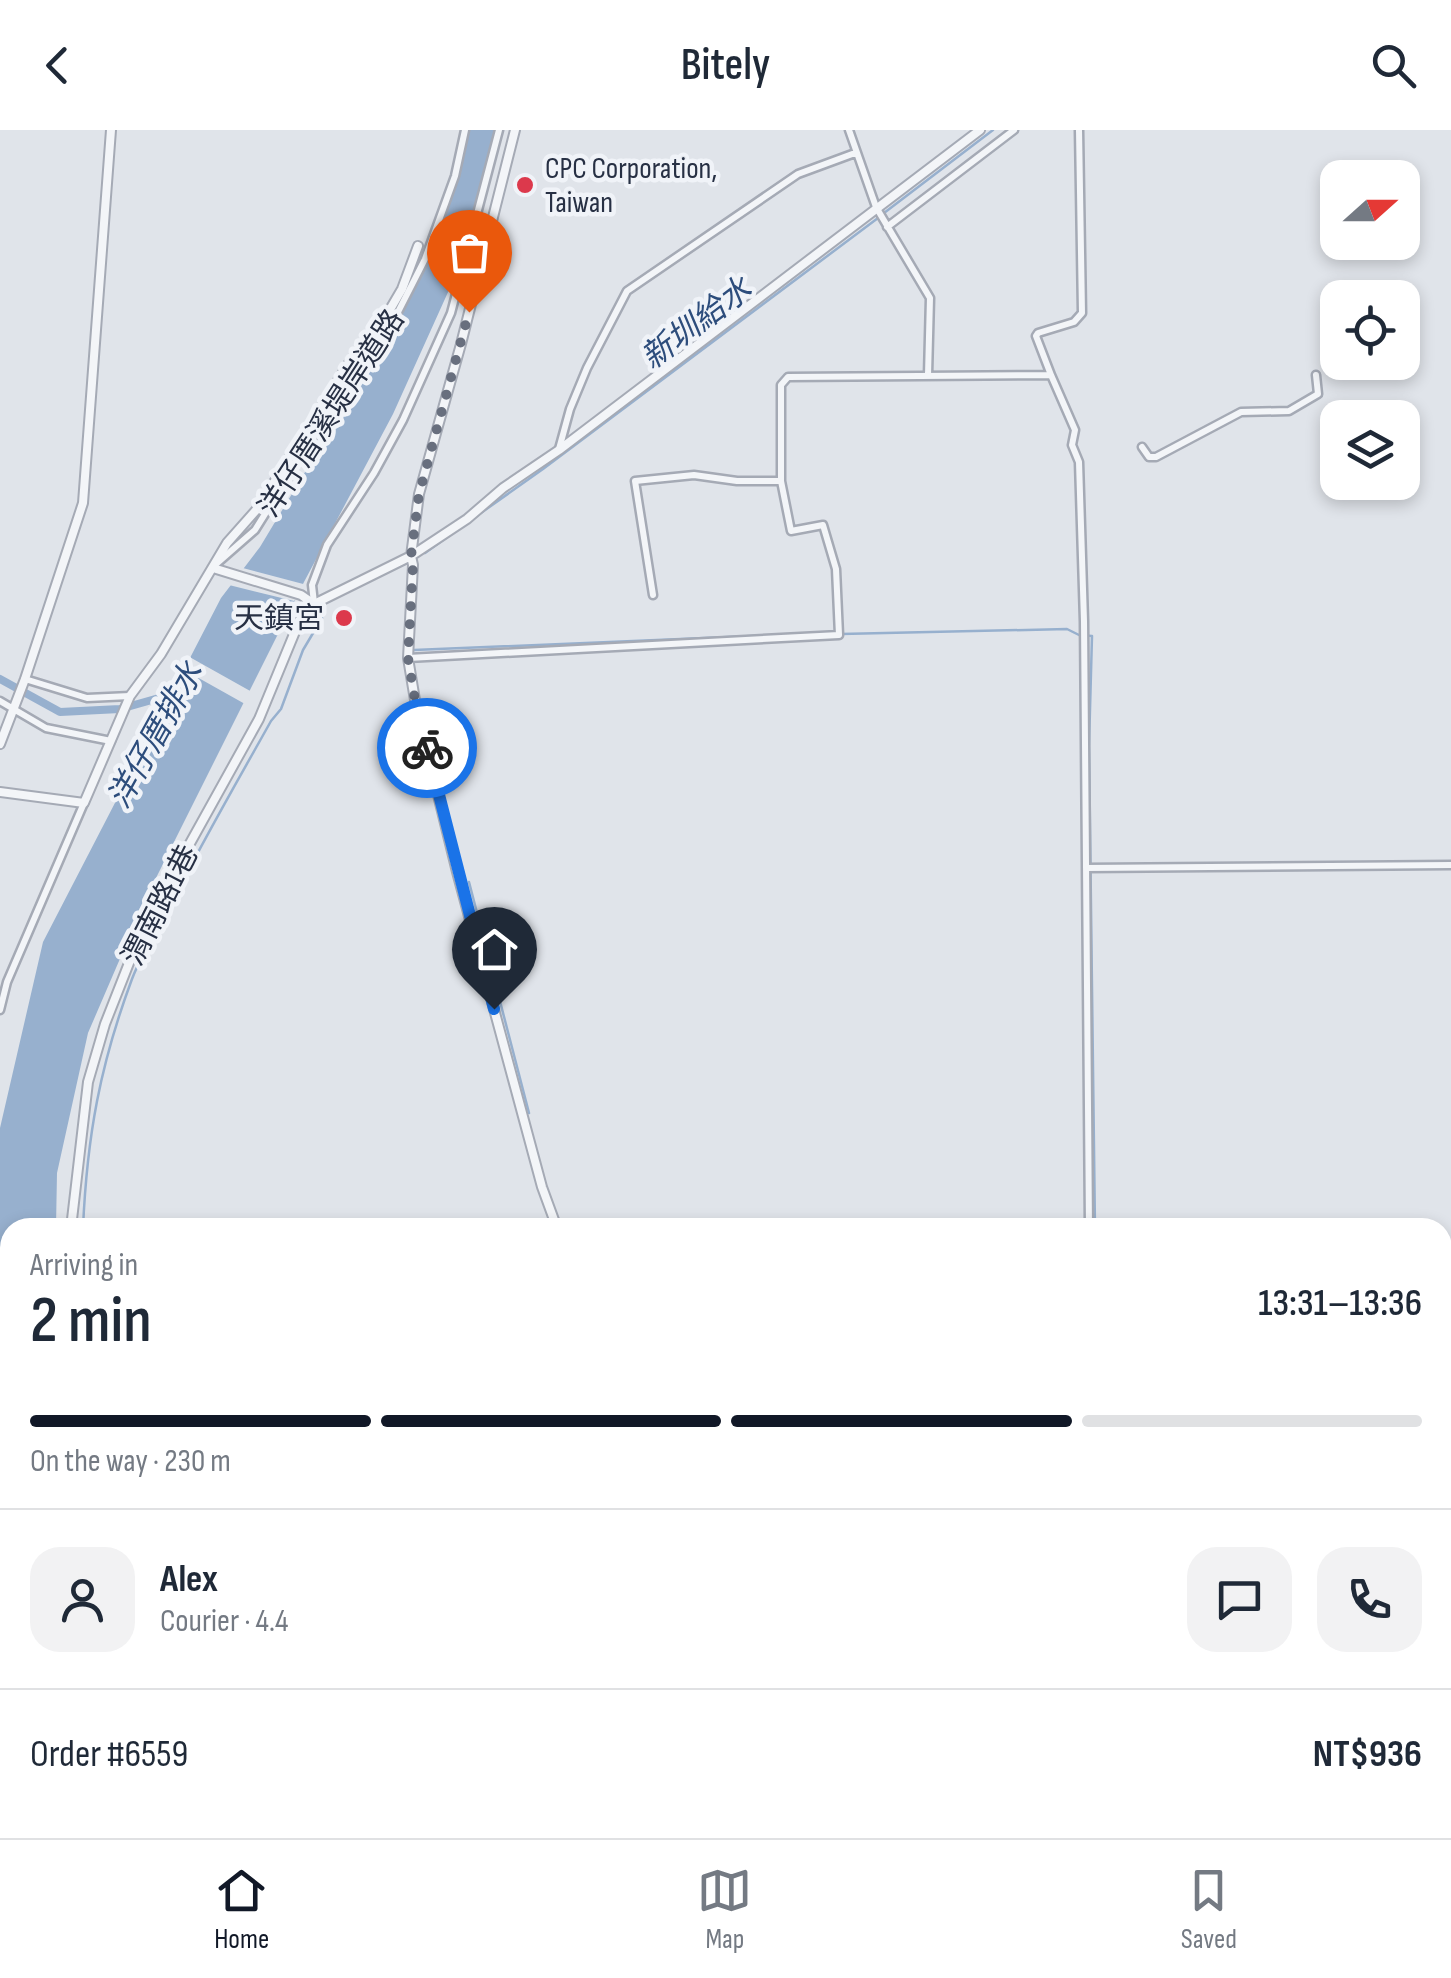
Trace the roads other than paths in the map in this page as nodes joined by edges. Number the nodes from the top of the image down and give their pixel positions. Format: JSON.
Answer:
{"nodes":[{"id":1,"x":111,"y":130,"type":"edge"},
{"id":2,"x":465,"y":130,"type":"edge"},
{"id":3,"x":499,"y":130,"type":"edge"},
{"id":4,"x":515,"y":130,"type":"edge"},
{"id":5,"x":848,"y":130,"type":"edge"},
{"id":6,"x":980,"y":130,"type":"edge"},
{"id":7,"x":1014,"y":130,"type":"edge"},
{"id":8,"x":1079,"y":130,"type":"edge"},
{"id":9,"x":855,"y":153,"type":"junction"},
{"id":10,"x":877,"y":209,"type":"junction"},
{"id":11,"x":885,"y":224,"type":"junction"},
{"id":12,"x":418,"y":246,"type":"dead end"},
{"id":13,"x":1316,"y":374,"type":"dead end"},
{"id":14,"x":928,"y":375,"type":"junction"},
{"id":15,"x":1051,"y":376,"type":"junction"},
{"id":16,"x":1142,"y":447,"type":"dead end"},
{"id":17,"x":559,"y":450,"type":"junction"},
{"id":18,"x":781,"y":481,"type":"junction"},
{"id":19,"x":412,"y":560,"type":"junction"},
{"id":20,"x":213,"y":568,"type":"junction"},
{"id":21,"x":653,"y":595,"type":"dead end"},
{"id":22,"x":314,"y":604,"type":"junction"},
{"id":23,"x":408,"y":658,"type":"junction"},
{"id":24,"x":24,"y":681,"type":"junction"},
{"id":25,"x":130,"y":696,"type":"junction"},
{"id":26,"x":0,"y":701,"type":"edge"},
{"id":27,"x":13,"y":707,"type":"junction"},
{"id":28,"x":113,"y":737,"type":"junction"},
{"id":29,"x":0,"y":744,"type":"edge"},
{"id":30,"x":0,"y":792,"type":"edge"},
{"id":31,"x":84,"y":802,"type":"junction"},
{"id":32,"x":1451,"y":864,"type":"edge"},
{"id":33,"x":1086,"y":868,"type":"junction"},
{"id":34,"x":0,"y":1010,"type":"edge"},
{"id":35,"x":73,"y":1218,"type":"edge"},
{"id":36,"x":554,"y":1218,"type":"edge"},
{"id":37,"x":1089,"y":1218,"type":"edge"}],
"edges":[{"from":1,"to":24,"type":"street"},
{"from":2,"to":20,"type":"street","name":"洋仔厝溪堤岸道路"},
{"from":3,"to":22,"type":"street","name":"洋仔厝溪堤岸道路"},
{"from":4,"to":19,"type":"street"},
{"from":5,"to":9,"type":"street"},
{"from":6,"to":10,"type":"street"},
{"from":7,"to":11,"type":"street"},
{"from":8,"to":15,"type":"street"},
{"from":9,"to":10,"type":"street"},
{"from":9,"to":17,"type":"street"},
{"from":10,"to":11,"type":"street"},
{"from":10,"to":17,"type":"street"},
{"from":11,"to":14,"type":"street"},
{"from":12,"to":20,"type":"street"},
{"from":13,"to":16,"type":"street"},
{"from":14,"to":15,"type":"street"},
{"from":14,"to":18,"type":"street"},
{"from":15,"to":33,"type":"street"},
{"from":17,"to":19,"type":"street"},
{"from":18,"to":21,"type":"street"},
{"from":18,"to":23,"type":"street"},
{"from":19,"to":22,"type":"street"},
{"from":19,"to":23,"type":"street"},
{"from":20,"to":22,"type":"street"},
{"from":20,"to":25,"type":"street"},
{"from":22,"to":35,"type":"street","name":"渭南路1巷"},
{"from":23,"to":36,"type":"street"},
{"from":24,"to":25,"type":"street"},
{"from":24,"to":27,"type":"street"},
{"from":25,"to":28,"type":"street"},
{"from":26,"to":27,"type":"street"},
{"from":27,"to":28,"type":"street"},
{"from":27,"to":29,"type":"street"},
{"from":28,"to":31,"type":"street"},
{"from":30,"to":31,"type":"street"},
{"from":31,"to":34,"type":"street"},
{"from":32,"to":33,"type":"street"},
{"from":33,"to":37,"type":"street"}]}
